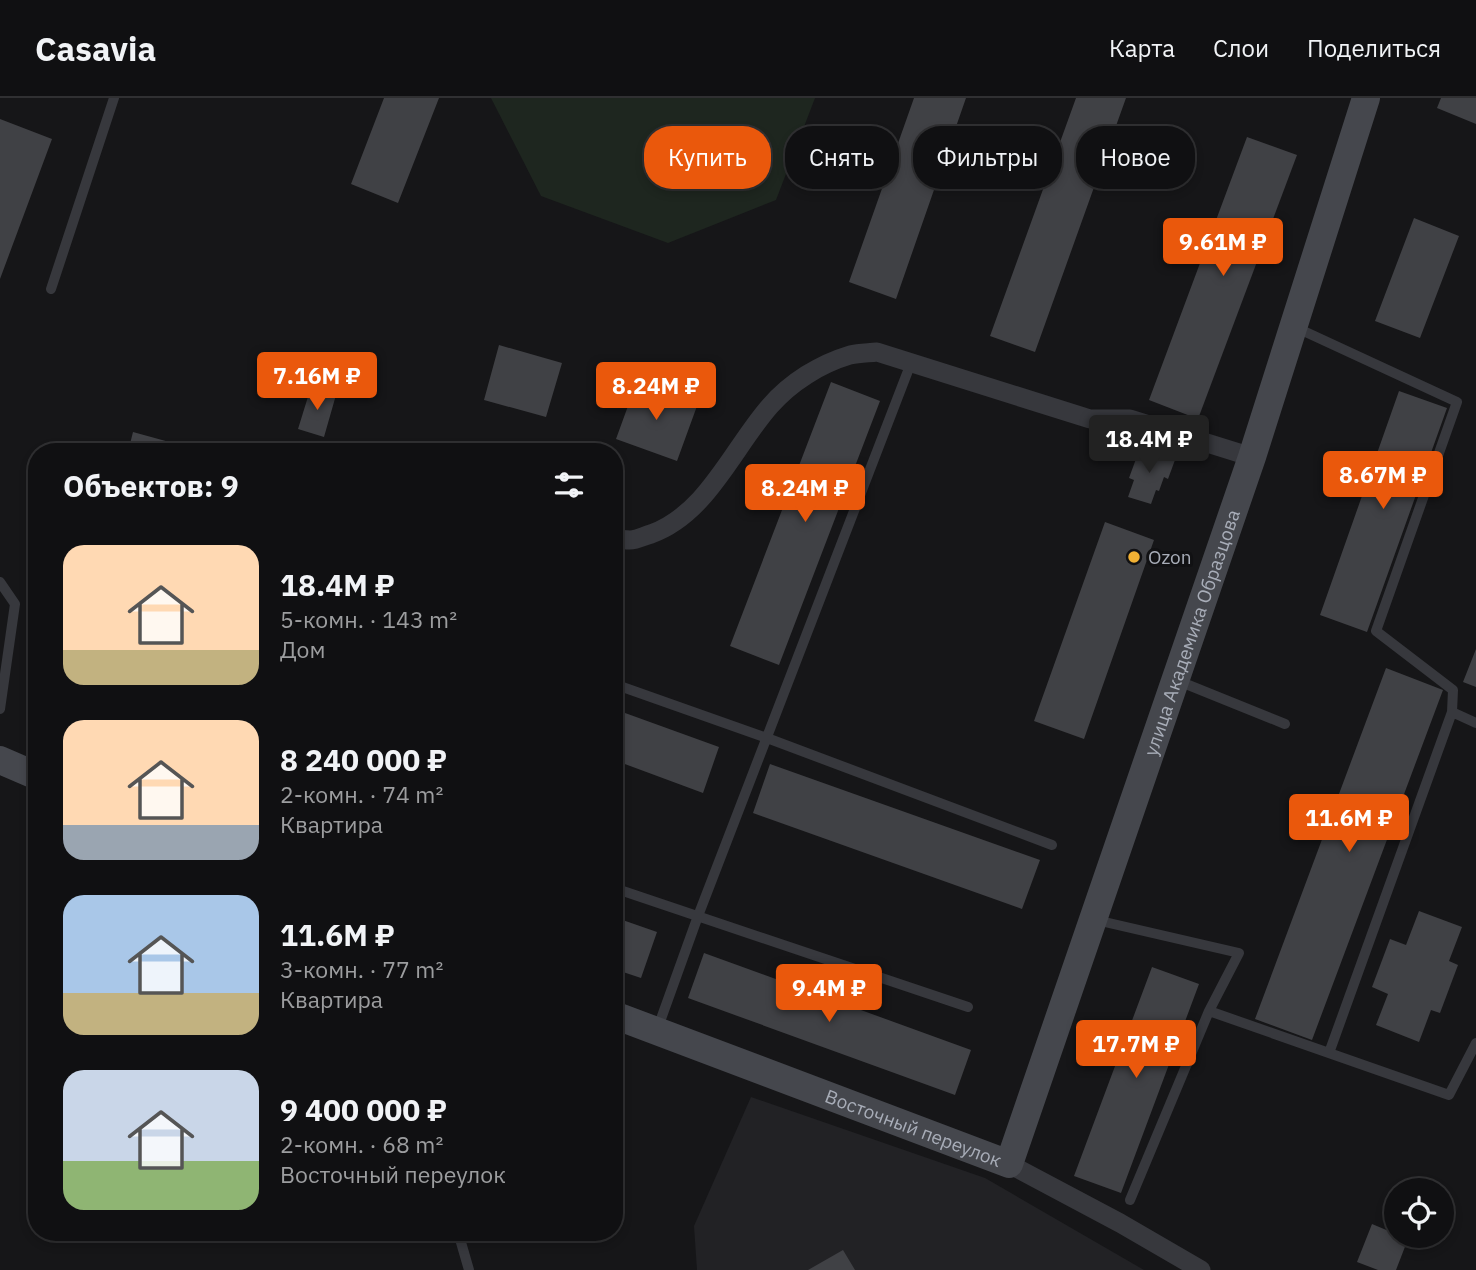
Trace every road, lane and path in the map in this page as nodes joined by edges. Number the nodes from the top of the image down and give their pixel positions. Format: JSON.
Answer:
{"nodes":[{"id":1,"x":114,"y":98,"type":"edge"},
{"id":2,"x":1366,"y":98,"type":"edge"},
{"id":3,"x":51,"y":289,"type":"dead end"},
{"id":4,"x":1294,"y":326,"type":"junction"},
{"id":5,"x":911,"y":363,"type":"junction"},
{"id":6,"x":1252,"y":457,"type":"junction"},
{"id":7,"x":623,"y":540,"type":"edge"},
{"id":8,"x":0,"y":582,"type":"edge"},
{"id":9,"x":1176,"y":680,"type":"junction"},
{"id":10,"x":623,"y":687,"type":"edge"},
{"id":11,"x":0,"y":709,"type":"edge"},
{"id":12,"x":1452,"y":712,"type":"junction"},
{"id":13,"x":1476,"y":723,"type":"edge"},
{"id":14,"x":1285,"y":724,"type":"dead end"},
{"id":15,"x":767,"y":738,"type":"junction"},
{"id":16,"x":0,"y":760,"type":"edge"},
{"id":17,"x":28,"y":772,"type":"edge"},
{"id":18,"x":1052,"y":845,"type":"dead end"},
{"id":19,"x":623,"y":891,"type":"edge"},
{"id":20,"x":698,"y":916,"type":"junction"},
{"id":21,"x":1093,"y":920,"type":"junction"},
{"id":22,"x":968,"y":1007,"type":"dead end"},
{"id":23,"x":1209,"y":1011,"type":"junction"},
{"id":24,"x":623,"y":1018,"type":"edge"},
{"id":25,"x":657,"y":1031,"type":"junction"},
{"id":26,"x":1476,"y":1043,"type":"edge"},
{"id":27,"x":1329,"y":1053,"type":"junction"},
{"id":28,"x":1009,"y":1164,"type":"junction"},
{"id":29,"x":1130,"y":1200,"type":"dead end"},
{"id":30,"x":461,"y":1241,"type":"edge"},
{"id":31,"x":470,"y":1270,"type":"edge"},
{"id":32,"x":1202,"y":1270,"type":"edge"}],
"edges":[{"from":1,"to":3,"type":"lane"},
{"from":2,"to":4,"type":"street","name":"улица Академика Образцова"},
{"from":4,"to":6,"type":"street","name":"улица Академика Образцова"},
{"from":4,"to":12,"type":"lane"},
{"from":5,"to":6,"type":"street"},
{"from":5,"to":7,"type":"street"},
{"from":5,"to":15,"type":"lane"},
{"from":6,"to":9,"type":"street","name":"улица Академика Образцова"},
{"from":8,"to":11,"type":"lane"},
{"from":9,"to":14,"type":"lane"},
{"from":9,"to":21,"type":"street","name":"улица Академика Образцова"},
{"from":10,"to":15,"type":"lane"},
{"from":12,"to":13,"type":"lane"},
{"from":12,"to":27,"type":"lane"},
{"from":15,"to":18,"type":"lane"},
{"from":15,"to":20,"type":"lane"},
{"from":16,"to":17,"type":"street"},
{"from":19,"to":20,"type":"lane"},
{"from":20,"to":22,"type":"lane"},
{"from":20,"to":25,"type":"lane"},
{"from":21,"to":23,"type":"lane"},
{"from":21,"to":28,"type":"street","name":"улица Академика Образцова"},
{"from":23,"to":27,"type":"lane"},
{"from":23,"to":29,"type":"lane"},
{"from":24,"to":25,"type":"street","name":"Восточный переулок"},
{"from":25,"to":28,"type":"street","name":"Восточный переулок"},
{"from":26,"to":27,"type":"lane"},
{"from":28,"to":32,"type":"street","name":"Восточный переулок"},
{"from":30,"to":31,"type":"lane"}]}
